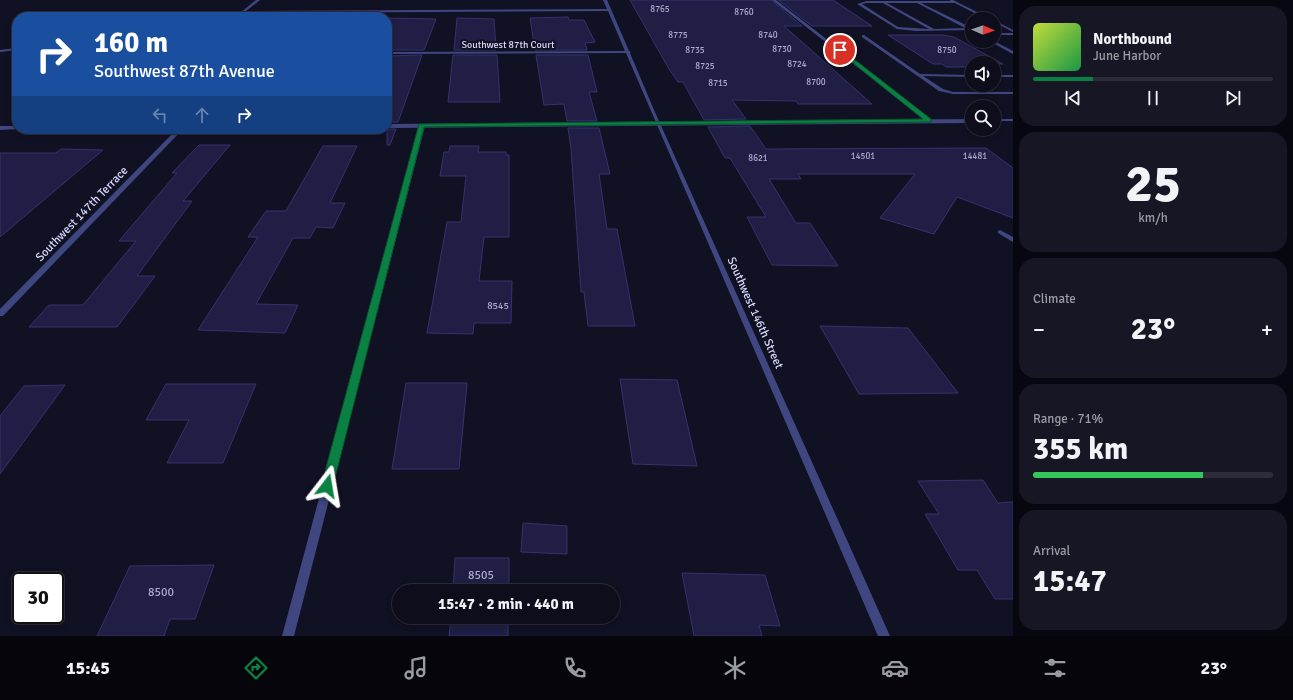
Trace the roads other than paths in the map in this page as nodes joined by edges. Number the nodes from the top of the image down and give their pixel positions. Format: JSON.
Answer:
{"nodes":[{"id":1,"x":258,"y":0,"type":"edge"},
{"id":2,"x":605,"y":0,"type":"edge"},
{"id":3,"x":774,"y":0,"type":"edge"},
{"id":4,"x":953,"y":1,"type":"edge"},
{"id":5,"x":883,"y":2,"type":"junction"},
{"id":6,"x":917,"y":2,"type":"junction"},
{"id":7,"x":610,"y":10,"type":"junction"},
{"id":8,"x":244,"y":12,"type":"joint"},
{"id":9,"x":975,"y":12,"type":"edge"},
{"id":10,"x":965,"y":26,"type":"edge"},
{"id":11,"x":1001,"y":26,"type":"edge"},
{"id":12,"x":965,"y":29,"type":"edge"},
{"id":13,"x":933,"y":30,"type":"junction"},
{"id":14,"x":1001,"y":30,"type":"edge"},
{"id":15,"x":1012,"y":31,"type":"edge"},
{"id":16,"x":1001,"y":33,"type":"edge"},
{"id":17,"x":863,"y":36,"type":"dead end"},
{"id":18,"x":1001,"y":46,"type":"edge"},
{"id":19,"x":12,"y":50,"type":"edge"},
{"id":20,"x":0,"y":51,"type":"edge"},
{"id":21,"x":628,"y":52,"type":"junction"},
{"id":22,"x":392,"y":53,"type":"edge"},
{"id":23,"x":1013,"y":53,"type":"edge"},
{"id":24,"x":919,"y":75,"type":"junction"},
{"id":25,"x":965,"y":76,"type":"edge"},
{"id":26,"x":1001,"y":76,"type":"edge"},
{"id":27,"x":1013,"y":76,"type":"edge"},
{"id":28,"x":1013,"y":94,"type":"edge"},
{"id":29,"x":965,"y":120,"type":"edge"},
{"id":30,"x":1001,"y":120,"type":"edge"},
{"id":31,"x":1013,"y":120,"type":"edge"},
{"id":32,"x":929,"y":121,"type":"junction"},
{"id":33,"x":658,"y":124,"type":"junction"},
{"id":34,"x":392,"y":126,"type":"edge"},
{"id":35,"x":422,"y":126,"type":"junction"},
{"id":36,"x":0,"y":128,"type":"edge"},
{"id":37,"x":12,"y":128,"type":"edge"},
{"id":38,"x":175,"y":134,"type":"edge"},
{"id":39,"x":1000,"y":232,"type":"dead end"},
{"id":40,"x":1013,"y":240,"type":"edge"},
{"id":41,"x":0,"y":314,"type":"edge"},
{"id":42,"x":288,"y":636,"type":"edge"},
{"id":43,"x":884,"y":636,"type":"edge"}],
"edges":[{"from":1,"to":8,"type":"street"},
{"from":2,"to":7,"type":"street","name":"Southwest 146th Street"},
{"from":3,"to":32,"type":"street"},
{"from":4,"to":6,"type":"street"},
{"from":4,"to":9,"type":"street"},
{"from":5,"to":6,"type":"street"},
{"from":5,"to":13,"type":"street"},
{"from":5,"to":13,"type":"street"},
{"from":6,"to":10,"type":"street"},
{"from":7,"to":8,"type":"street"},
{"from":7,"to":21,"type":"street","name":"Southwest 146th Street"},
{"from":11,"to":15,"type":"street"},
{"from":12,"to":13,"type":"street"},
{"from":14,"to":15,"type":"street"},
{"from":15,"to":16,"type":"street"},
{"from":17,"to":24,"type":"street"},
{"from":18,"to":23,"type":"street"},
{"from":19,"to":20,"type":"street"},
{"from":21,"to":22,"type":"street","name":"Southwest 87th Court"},
{"from":21,"to":33,"type":"street","name":"Southwest 146th Street"},
{"from":24,"to":25,"type":"street"},
{"from":24,"to":28,"type":"street"},
{"from":26,"to":27,"type":"street"},
{"from":29,"to":32,"type":"street"},
{"from":30,"to":31,"type":"street"},
{"from":32,"to":33,"type":"street"},
{"from":33,"to":35,"type":"street"},
{"from":33,"to":43,"type":"street","name":"Southwest 146th Street"},
{"from":34,"to":35,"type":"street"},
{"from":35,"to":42,"type":"street"},
{"from":36,"to":37,"type":"street"},
{"from":38,"to":41,"type":"street","name":"Southwest 147th Terrace"},
{"from":39,"to":40,"type":"street"}]}
